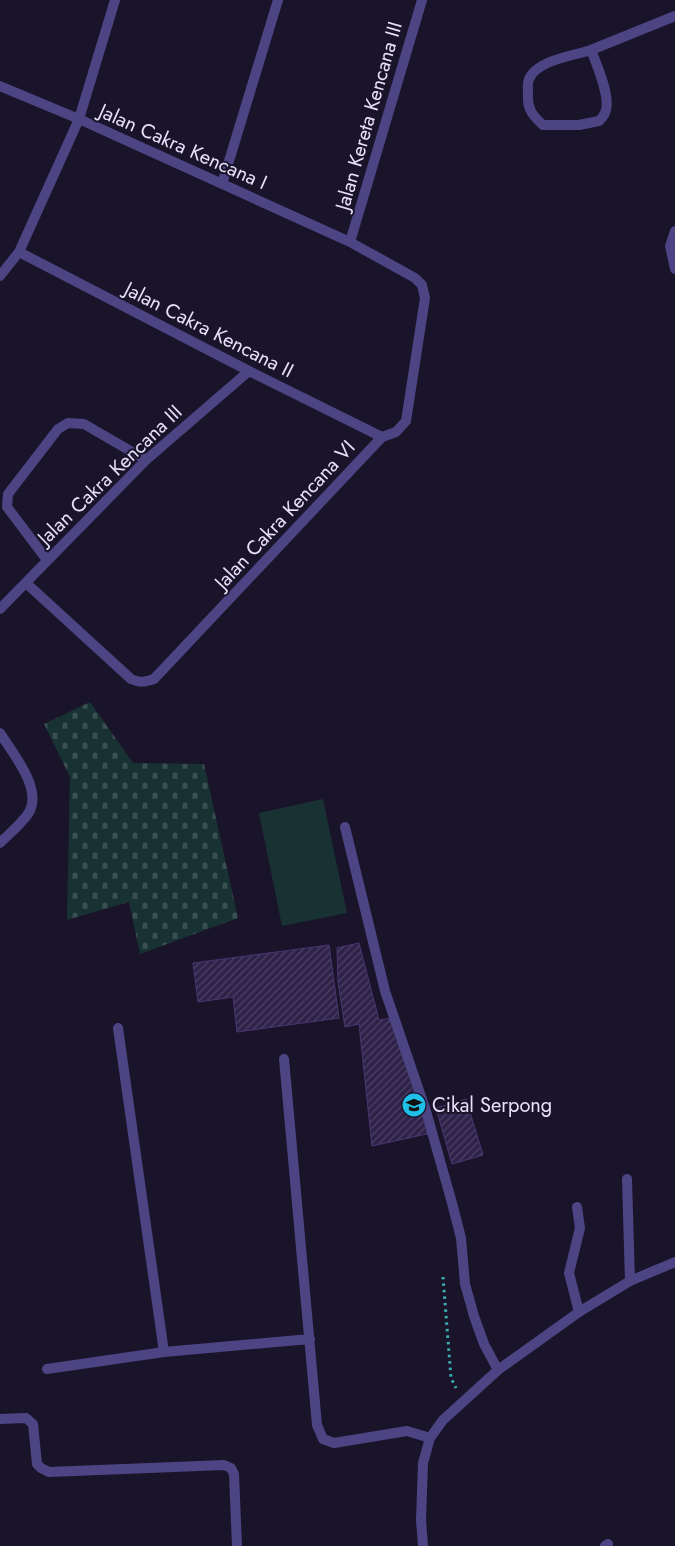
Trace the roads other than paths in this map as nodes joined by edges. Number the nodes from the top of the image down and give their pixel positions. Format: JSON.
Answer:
{"nodes":[{"id":1,"x":115,"y":0,"type":"edge"},
{"id":2,"x":278,"y":0,"type":"edge"},
{"id":3,"x":422,"y":0,"type":"edge"},
{"id":4,"x":675,"y":16,"type":"edge"},
{"id":5,"x":592,"y":50,"type":"junction"},
{"id":6,"x":0,"y":86,"type":"edge"},
{"id":7,"x":78,"y":119,"type":"junction"},
{"id":8,"x":222,"y":184,"type":"junction"},
{"id":9,"x":675,"y":231,"type":"edge"},
{"id":10,"x":350,"y":242,"type":"junction"},
{"id":11,"x":19,"y":252,"type":"junction"},
{"id":12,"x":675,"y":269,"type":"edge"},
{"id":13,"x":0,"y":276,"type":"edge"},
{"id":14,"x":249,"y":371,"type":"junction"},
{"id":15,"x":382,"y":437,"type":"junction"},
{"id":16,"x":146,"y":460,"type":"junction"},
{"id":17,"x":47,"y":560,"type":"junction"},
{"id":18,"x":26,"y":583,"type":"junction"},
{"id":19,"x":0,"y":609,"type":"edge"},
{"id":20,"x":0,"y":733,"type":"edge"},
{"id":21,"x":345,"y":827,"type":"dead end"},
{"id":22,"x":0,"y":843,"type":"edge"},
{"id":23,"x":118,"y":1028,"type":"dead end"},
{"id":24,"x":284,"y":1059,"type":"dead end"},
{"id":25,"x":627,"y":1179,"type":"dead end"},
{"id":26,"x":577,"y":1207,"type":"dead end"},
{"id":27,"x":675,"y":1262,"type":"edge"},
{"id":28,"x":630,"y":1281,"type":"junction"},
{"id":29,"x":580,"y":1312,"type":"junction"},
{"id":30,"x":310,"y":1339,"type":"junction"},
{"id":31,"x":164,"y":1352,"type":"junction"},
{"id":32,"x":47,"y":1369,"type":"dead end"},
{"id":33,"x":498,"y":1370,"type":"junction"},
{"id":34,"x":0,"y":1419,"type":"edge"},
{"id":35,"x":430,"y":1438,"type":"junction"},
{"id":36,"x":237,"y":1546,"type":"edge"},
{"id":37,"x":423,"y":1546,"type":"edge"}],
"edges":[{"from":1,"to":7,"type":"street"},
{"from":2,"to":8,"type":"street"},
{"from":3,"to":10,"type":"street","name":"Jalan Kereta Kencana III"},
{"from":4,"to":5,"type":"street"},
{"from":5,"to":5,"type":"street"},
{"from":6,"to":7,"type":"street","name":"Jalan Cakra Kencana I"},
{"from":7,"to":8,"type":"street","name":"Jalan Cakra Kencana I"},
{"from":7,"to":11,"type":"street"},
{"from":8,"to":10,"type":"street","name":"Jalan Cakra Kencana I"},
{"from":9,"to":12,"type":"street"},
{"from":10,"to":15,"type":"street","name":"Jalan Cakra Kencana VI"},
{"from":11,"to":13,"type":"street"},
{"from":11,"to":14,"type":"street","name":"Jalan Cakra Kencana II"},
{"from":14,"to":15,"type":"street","name":"Jalan Cakra Kencana II"},
{"from":14,"to":16,"type":"street","name":"Jalan Cakra Kencana III"},
{"from":15,"to":18,"type":"street","name":"Jalan Cakra Kencana VI"},
{"from":16,"to":17,"type":"street","name":"Jalan Cakra Kencana III"},
{"from":16,"to":17,"type":"street"},
{"from":17,"to":18,"type":"street","name":"Jalan Cakra Kencana III"},
{"from":18,"to":19,"type":"street","name":"Jalan Cakra Kencana III"},
{"from":20,"to":22,"type":"street"},
{"from":21,"to":33,"type":"street"},
{"from":23,"to":31,"type":"street"},
{"from":24,"to":30,"type":"street"},
{"from":25,"to":28,"type":"street"},
{"from":26,"to":29,"type":"street"},
{"from":27,"to":28,"type":"street"},
{"from":28,"to":29,"type":"street"},
{"from":29,"to":33,"type":"street"},
{"from":30,"to":31,"type":"street"},
{"from":30,"to":35,"type":"street"},
{"from":31,"to":32,"type":"street"},
{"from":33,"to":35,"type":"street"},
{"from":34,"to":36,"type":"street"},
{"from":35,"to":37,"type":"street"}]}
